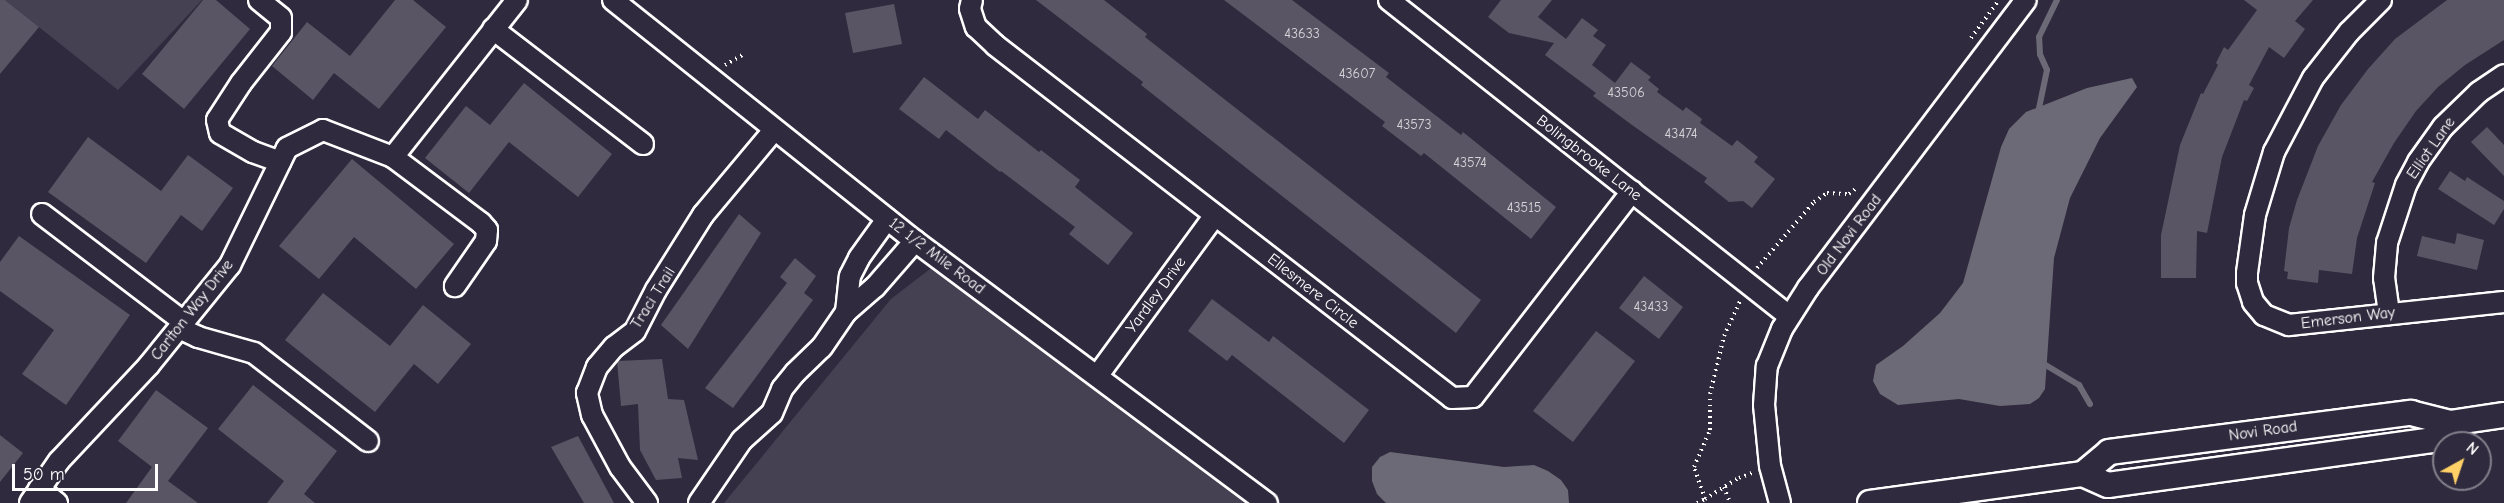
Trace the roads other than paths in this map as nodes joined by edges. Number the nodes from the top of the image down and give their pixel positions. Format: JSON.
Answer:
{"nodes":[{"id":1,"x":259,"y":0,"type":"edge"},
{"id":2,"x":517,"y":0,"type":"edge"},
{"id":3,"x":613,"y":0,"type":"edge"},
{"id":4,"x":972,"y":0,"type":"edge"},
{"id":5,"x":1389,"y":0,"type":"edge"},
{"id":6,"x":2026,"y":0,"type":"edge"},
{"id":7,"x":2381,"y":0,"type":"edge"},
{"id":8,"x":493,"y":29,"type":"junction"},
{"id":9,"x":2504,"y":75,"type":"edge"},
{"id":10,"x":774,"y":130,"type":"junction"},
{"id":11,"x":643,"y":144,"type":"dead end"},
{"id":12,"x":393,"y":158,"type":"junction"},
{"id":13,"x":280,"y":162,"type":"junction"},
{"id":14,"x":1632,"y":191,"type":"junction"},
{"id":15,"x":42,"y":214,"type":"dead end"},
{"id":16,"x":1215,"y":215,"type":"junction"},
{"id":17,"x":887,"y":219,"type":"junction"},
{"id":18,"x":915,"y":241,"type":"junction"},
{"id":19,"x":455,"y":286,"type":"dead end"},
{"id":20,"x":2504,"y":302,"type":"edge"},
{"id":21,"x":846,"y":312,"type":"junction"},
{"id":22,"x":2389,"y":313,"type":"junction"},
{"id":23,"x":1789,"y":316,"type":"junction"},
{"id":24,"x":182,"y":325,"type":"junction"},
{"id":25,"x":1098,"y":375,"type":"junction"},
{"id":26,"x":2504,"y":415,"type":"edge"},
{"id":27,"x":2450,"y":423,"type":"junction"},
{"id":28,"x":368,"y":441,"type":"dead end"},
{"id":29,"x":2083,"y":474,"type":"junction"},
{"id":30,"x":35,"y":496,"type":"edge"},
{"id":31,"x":57,"y":503,"type":"edge"},
{"id":32,"x":647,"y":503,"type":"edge"},
{"id":33,"x":699,"y":503,"type":"edge"},
{"id":34,"x":1267,"y":503,"type":"edge"},
{"id":35,"x":1780,"y":503,"type":"edge"},
{"id":36,"x":1870,"y":503,"type":"edge"}],
"edges":[{"from":1,"to":13,"type":"street"},
{"from":2,"to":8,"type":"street"},
{"from":3,"to":10,"type":"street","name":"12 1/2 Mile Road"},
{"from":4,"to":16,"type":"street","name":"Ellesmere Circle"},
{"from":5,"to":14,"type":"street","name":"Bolingbrooke Lane"},
{"from":6,"to":23,"type":"street","name":"Old Novi Road"},
{"from":7,"to":22,"type":"street","name":"Emerson Way"},
{"from":8,"to":11,"type":"street"},
{"from":8,"to":12,"type":"street"},
{"from":9,"to":22,"type":"street","name":"Elliot Lane"},
{"from":10,"to":17,"type":"street","name":"12 1/2 Mile Road"},
{"from":10,"to":32,"type":"street","name":"Traci Trail"},
{"from":12,"to":13,"type":"street","name":"Carlton Way Drive"},
{"from":12,"to":19,"type":"street","name":"Carlton Way Drive"},
{"from":13,"to":24,"type":"street","name":"Carlton Way Drive"},
{"from":14,"to":16,"type":"street","name":"Ellesmere Circle"},
{"from":14,"to":23,"type":"street","name":"Bolingbrooke Lane"},
{"from":15,"to":24,"type":"street"},
{"from":16,"to":25,"type":"street","name":"Yardley Drive"},
{"from":17,"to":18,"type":"street","name":"12 1/2 Mile Road"},
{"from":17,"to":21,"type":"street"},
{"from":18,"to":21,"type":"street"},
{"from":18,"to":25,"type":"street","name":"12 1/2 Mile Road"},
{"from":20,"to":22,"type":"street","name":"Emerson Way"},
{"from":21,"to":33,"type":"street"},
{"from":23,"to":35,"type":"street","name":"Old Novi Road"},
{"from":24,"to":28,"type":"street"},
{"from":24,"to":30,"type":"street","name":"Carlton Way Drive"},
{"from":25,"to":34,"type":"street","name":"12 1/2 Mile Road"},
{"from":26,"to":27,"type":"main road","name":"Novi Road"},
{"from":27,"to":29,"type":"main road","name":"Novi Road"},
{"from":27,"to":29,"type":"main road","name":"Novi Road"},
{"from":29,"to":36,"type":"main road","name":"Novi Road"},
{"from":30,"to":31,"type":"street"}]}
